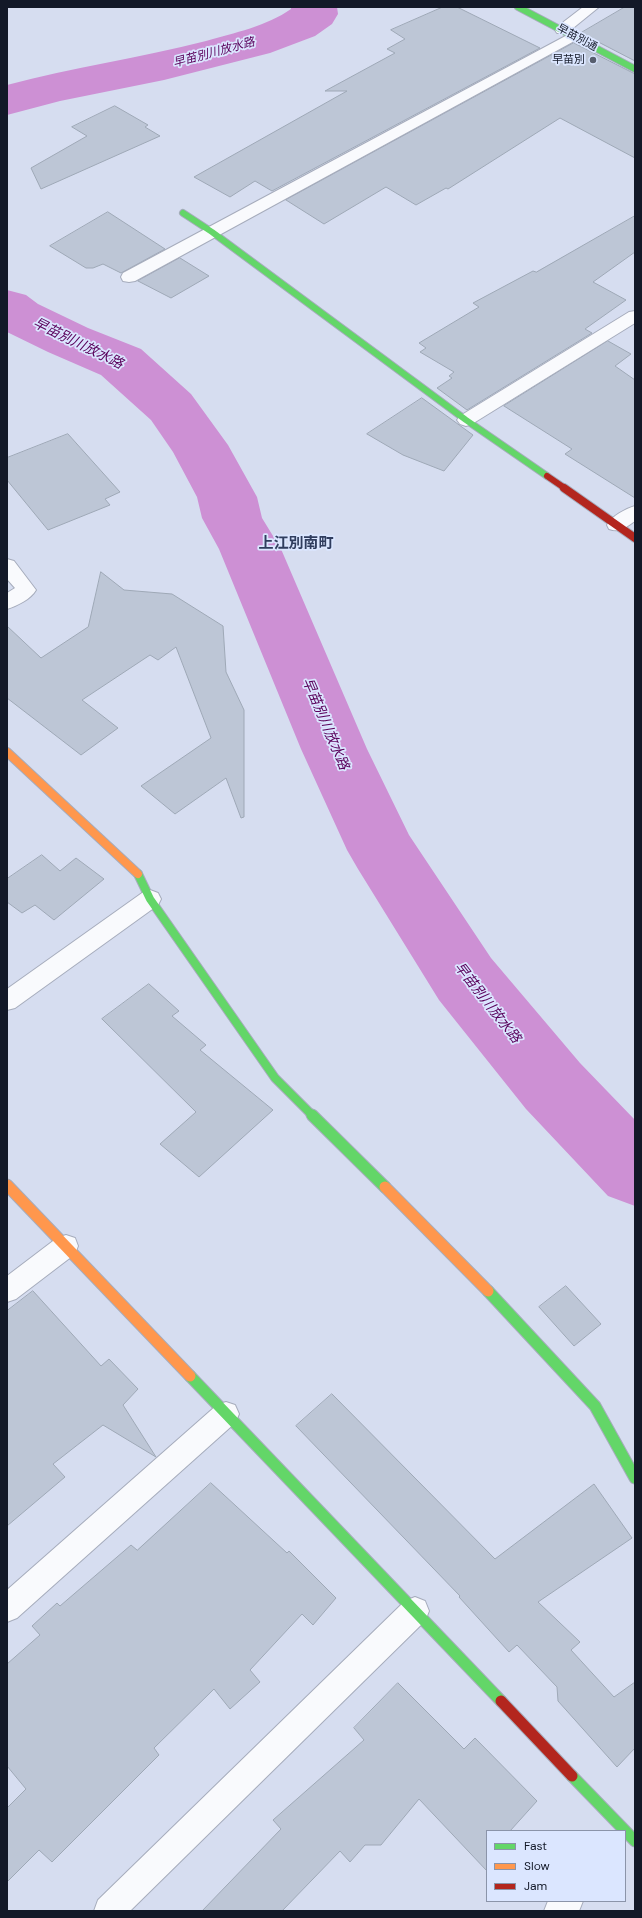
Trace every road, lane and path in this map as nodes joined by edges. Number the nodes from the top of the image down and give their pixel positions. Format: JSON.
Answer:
{"nodes":[{"id":1,"x":518,"y":7,"type":"edge"},
{"id":2,"x":592,"y":7,"type":"edge"},
{"id":3,"x":568,"y":33,"type":"junction"},
{"id":4,"x":635,"y":69,"type":"edge"},
{"id":5,"x":182,"y":213,"type":"dead end"},
{"id":6,"x":212,"y":232,"type":"junction"},
{"id":7,"x":129,"y":277,"type":"dead end"},
{"id":8,"x":635,"y":316,"type":"edge"},
{"id":9,"x":466,"y":420,"type":"junction"},
{"id":10,"x":635,"y":512,"type":"edge"},
{"id":11,"x":616,"y":524,"type":"junction"},
{"id":12,"x":635,"y":538,"type":"edge"},
{"id":13,"x":7,"y":566,"type":"edge"},
{"id":14,"x":7,"y":602,"type":"edge"},
{"id":15,"x":7,"y":752,"type":"edge"},
{"id":16,"x":150,"y":899,"type":"junction"},
{"id":17,"x":7,"y":1002,"type":"edge"},
{"id":18,"x":7,"y":1185,"type":"edge"},
{"id":19,"x":66,"y":1246,"type":"junction"},
{"id":20,"x":7,"y":1291,"type":"edge"},
{"id":21,"x":226,"y":1414,"type":"junction"},
{"id":22,"x":635,"y":1478,"type":"edge"},
{"id":23,"x":7,"y":1608,"type":"edge"},
{"id":24,"x":414,"y":1611,"type":"junction"},
{"id":25,"x":622,"y":1830,"type":"edge"},
{"id":26,"x":567,"y":1902,"type":"edge"},
{"id":27,"x":109,"y":1911,"type":"edge"},
{"id":28,"x":559,"y":1911,"type":"edge"}],
"edges":[{"from":1,"to":3,"type":"street","name":"早苗別通"},
{"from":2,"to":3,"type":"street"},
{"from":3,"to":4,"type":"street","name":"早苗別通"},
{"from":3,"to":6,"type":"street"},
{"from":5,"to":6,"type":"street"},
{"from":6,"to":7,"type":"street"},
{"from":6,"to":9,"type":"street"},
{"from":8,"to":9,"type":"street"},
{"from":9,"to":11,"type":"street"},
{"from":10,"to":11,"type":"street"},
{"from":11,"to":12,"type":"street"},
{"from":13,"to":14,"type":"street"},
{"from":15,"to":16,"type":"street"},
{"from":16,"to":17,"type":"street"},
{"from":16,"to":22,"type":"street"},
{"from":18,"to":19,"type":"street"},
{"from":19,"to":20,"type":"street"},
{"from":19,"to":21,"type":"street"},
{"from":21,"to":23,"type":"street"},
{"from":21,"to":24,"type":"street"},
{"from":24,"to":25,"type":"street"},
{"from":24,"to":27,"type":"street"},
{"from":26,"to":28,"type":"street"}]}
